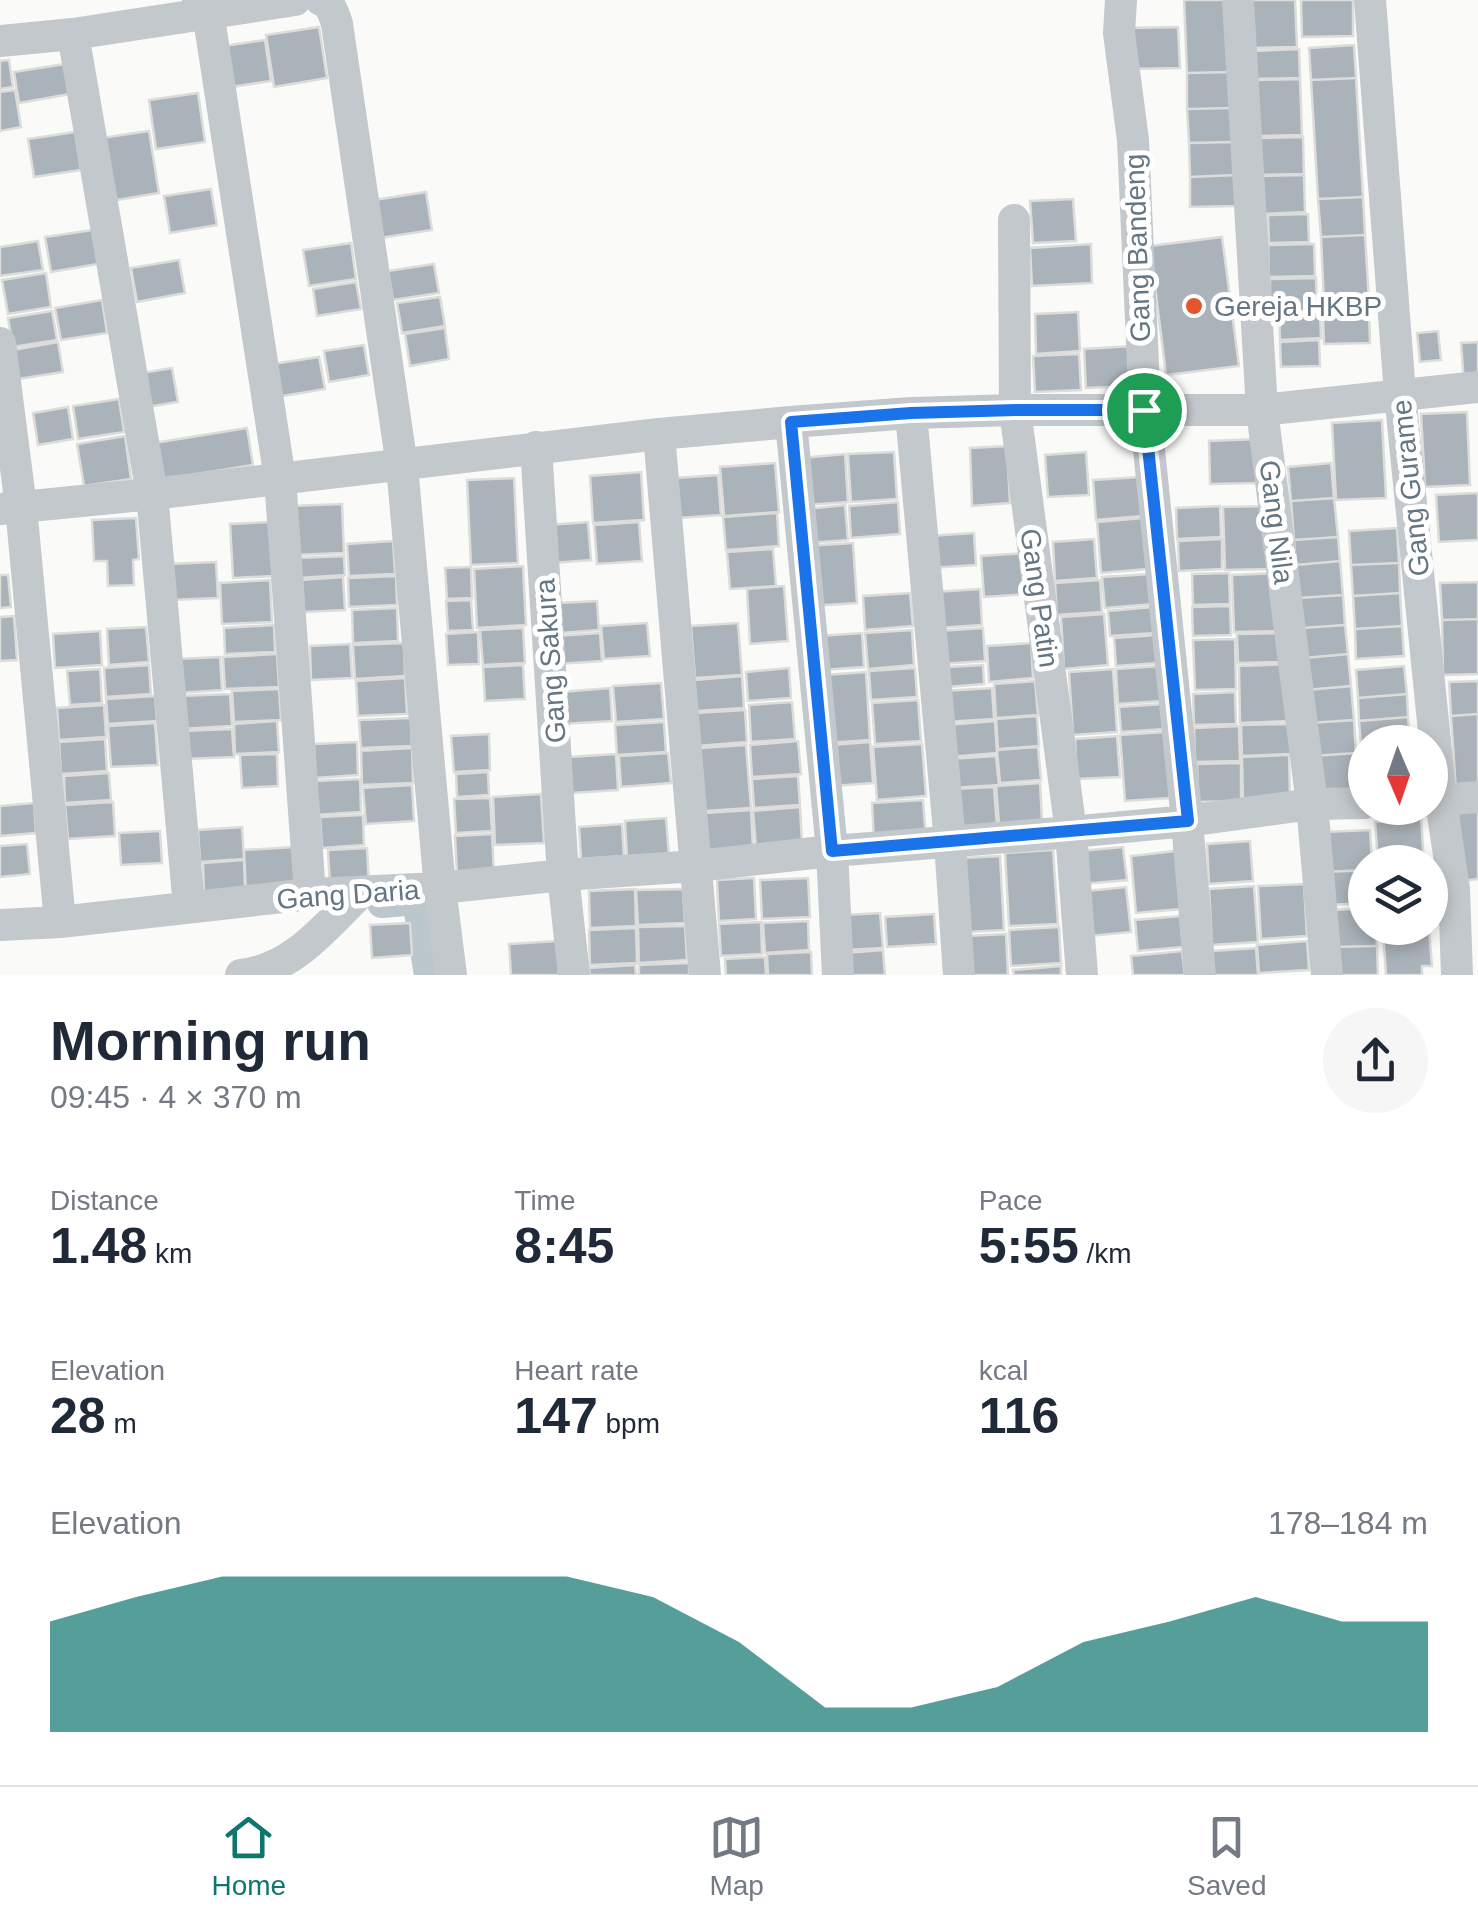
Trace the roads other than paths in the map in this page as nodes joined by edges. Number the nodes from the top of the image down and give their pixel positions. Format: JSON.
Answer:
{"nodes":[{"id":1,"x":295,"y":0,"type":"edge"},
{"id":2,"x":320,"y":0,"type":"edge"},
{"id":3,"x":1121,"y":0,"type":"edge"},
{"id":4,"x":1238,"y":0,"type":"edge"},
{"id":5,"x":1370,"y":0,"type":"edge"},
{"id":6,"x":203,"y":6,"type":"edge"},
{"id":7,"x":73,"y":34,"type":"junction"},
{"id":8,"x":0,"y":42,"type":"edge"},
{"id":9,"x":1014,"y":220,"type":"dead end"},
{"id":10,"x":0,"y":342,"type":"edge"},
{"id":11,"x":1478,"y":387,"type":"edge"},
{"id":12,"x":1400,"y":394,"type":"junction"},
{"id":13,"x":1016,"y":410,"type":"junction"},
{"id":14,"x":1144,"y":410,"type":"junction"},
{"id":15,"x":1262,"y":410,"type":"junction"},
{"id":16,"x":911,"y":413,"type":"junction"},
{"id":17,"x":791,"y":422,"type":"junction"},
{"id":18,"x":659,"y":434,"type":"junction"},
{"id":19,"x":536,"y":448,"type":"junction"},
{"id":20,"x":402,"y":466,"type":"junction"},
{"id":21,"x":280,"y":479,"type":"junction"},
{"id":22,"x":152,"y":494,"type":"junction"},
{"id":23,"x":10,"y":508,"type":"edge"},
{"id":24,"x":1429,"y":725,"type":"edge"},
{"id":25,"x":1478,"y":797,"type":"edge"},
{"id":26,"x":1448,"y":800,"type":"edge"},
{"id":27,"x":1348,"y":803,"type":"edge"},
{"id":28,"x":1312,"y":804,"type":"junction"},
{"id":29,"x":1188,"y":821,"type":"junction"},
{"id":30,"x":1444,"y":825,"type":"edge"},
{"id":31,"x":1071,"y":832,"type":"junction"},
{"id":32,"x":950,"y":842,"type":"junction"},
{"id":33,"x":832,"y":851,"type":"junction"},
{"id":34,"x":696,"y":866,"type":"junction"},
{"id":35,"x":564,"y":875,"type":"junction"},
{"id":36,"x":440,"y":888,"type":"junction"},
{"id":37,"x":1466,"y":888,"type":"edge"},
{"id":38,"x":310,"y":894,"type":"junction"},
{"id":39,"x":356,"y":897,"type":"junction"},
{"id":40,"x":189,"y":907,"type":"junction"},
{"id":41,"x":60,"y":922,"type":"junction"},
{"id":42,"x":0,"y":925,"type":"edge"},
{"id":43,"x":241,"y":975,"type":"edge"},
{"id":44,"x":451,"y":975,"type":"edge"},
{"id":45,"x":574,"y":975,"type":"edge"},
{"id":46,"x":705,"y":975,"type":"edge"},
{"id":47,"x":838,"y":975,"type":"edge"},
{"id":48,"x":959,"y":975,"type":"edge"},
{"id":49,"x":1082,"y":975,"type":"edge"},
{"id":50,"x":1200,"y":975,"type":"edge"},
{"id":51,"x":1327,"y":975,"type":"edge"},
{"id":52,"x":1457,"y":975,"type":"edge"}],
"edges":[{"from":1,"to":6,"type":"street"},
{"from":2,"to":20,"type":"street"},
{"from":3,"to":14,"type":"street","name":"Gang Bandeng"},
{"from":4,"to":15,"type":"street","name":"Gang Nila"},
{"from":5,"to":12,"type":"street","name":"Gang Gurame"},
{"from":6,"to":7,"type":"street"},
{"from":6,"to":21,"type":"street"},
{"from":7,"to":8,"type":"street"},
{"from":7,"to":22,"type":"street"},
{"from":9,"to":13,"type":"street","name":"Gang Patin"},
{"from":10,"to":23,"type":"street"},
{"from":11,"to":12,"type":"street"},
{"from":12,"to":15,"type":"street"},
{"from":12,"to":24,"type":"street","name":"Gang Gurame"},
{"from":13,"to":14,"type":"street"},
{"from":13,"to":16,"type":"street"},
{"from":13,"to":31,"type":"street","name":"Gang Patin"},
{"from":14,"to":15,"type":"street"},
{"from":14,"to":29,"type":"street","name":"Gang Bandeng"},
{"from":15,"to":28,"type":"street","name":"Gang Nila"},
{"from":16,"to":17,"type":"street"},
{"from":16,"to":32,"type":"street"},
{"from":17,"to":18,"type":"street"},
{"from":17,"to":33,"type":"street"},
{"from":18,"to":19,"type":"street"},
{"from":18,"to":34,"type":"street"},
{"from":19,"to":20,"type":"street"},
{"from":19,"to":35,"type":"street","name":"Gang Sakura"},
{"from":20,"to":21,"type":"street"},
{"from":20,"to":36,"type":"street"},
{"from":21,"to":22,"type":"street"},
{"from":21,"to":38,"type":"street"},
{"from":22,"to":23,"type":"street"},
{"from":22,"to":40,"type":"street"},
{"from":23,"to":41,"type":"street"},
{"from":25,"to":26,"type":"street"},
{"from":27,"to":28,"type":"street","name":"Gang Daria"},
{"from":28,"to":29,"type":"street","name":"Gang Daria"},
{"from":28,"to":51,"type":"street","name":"Gang Nila"},
{"from":29,"to":31,"type":"street","name":"Gang Daria"},
{"from":29,"to":50,"type":"street","name":"Gang Bandeng"},
{"from":30,"to":37,"type":"street","name":"Gang Gurame"},
{"from":31,"to":32,"type":"street","name":"Gang Daria"},
{"from":31,"to":49,"type":"street","name":"Gang Patin"},
{"from":32,"to":33,"type":"street","name":"Gang Daria"},
{"from":32,"to":48,"type":"street"},
{"from":33,"to":34,"type":"street","name":"Gang Daria"},
{"from":33,"to":47,"type":"street"},
{"from":34,"to":35,"type":"street","name":"Gang Daria"},
{"from":34,"to":46,"type":"street"},
{"from":35,"to":36,"type":"street","name":"Gang Daria"},
{"from":35,"to":45,"type":"street","name":"Gang Sakura"},
{"from":36,"to":39,"type":"street","name":"Gang Daria"},
{"from":36,"to":44,"type":"street"},
{"from":37,"to":52,"type":"street","name":"Gang Gurame"},
{"from":38,"to":39,"type":"street","name":"Gang Daria"},
{"from":38,"to":40,"type":"street","name":"Gang Daria"},
{"from":39,"to":43,"type":"street"},
{"from":40,"to":41,"type":"street","name":"Gang Daria"},
{"from":41,"to":42,"type":"street","name":"Gang Daria"}]}
